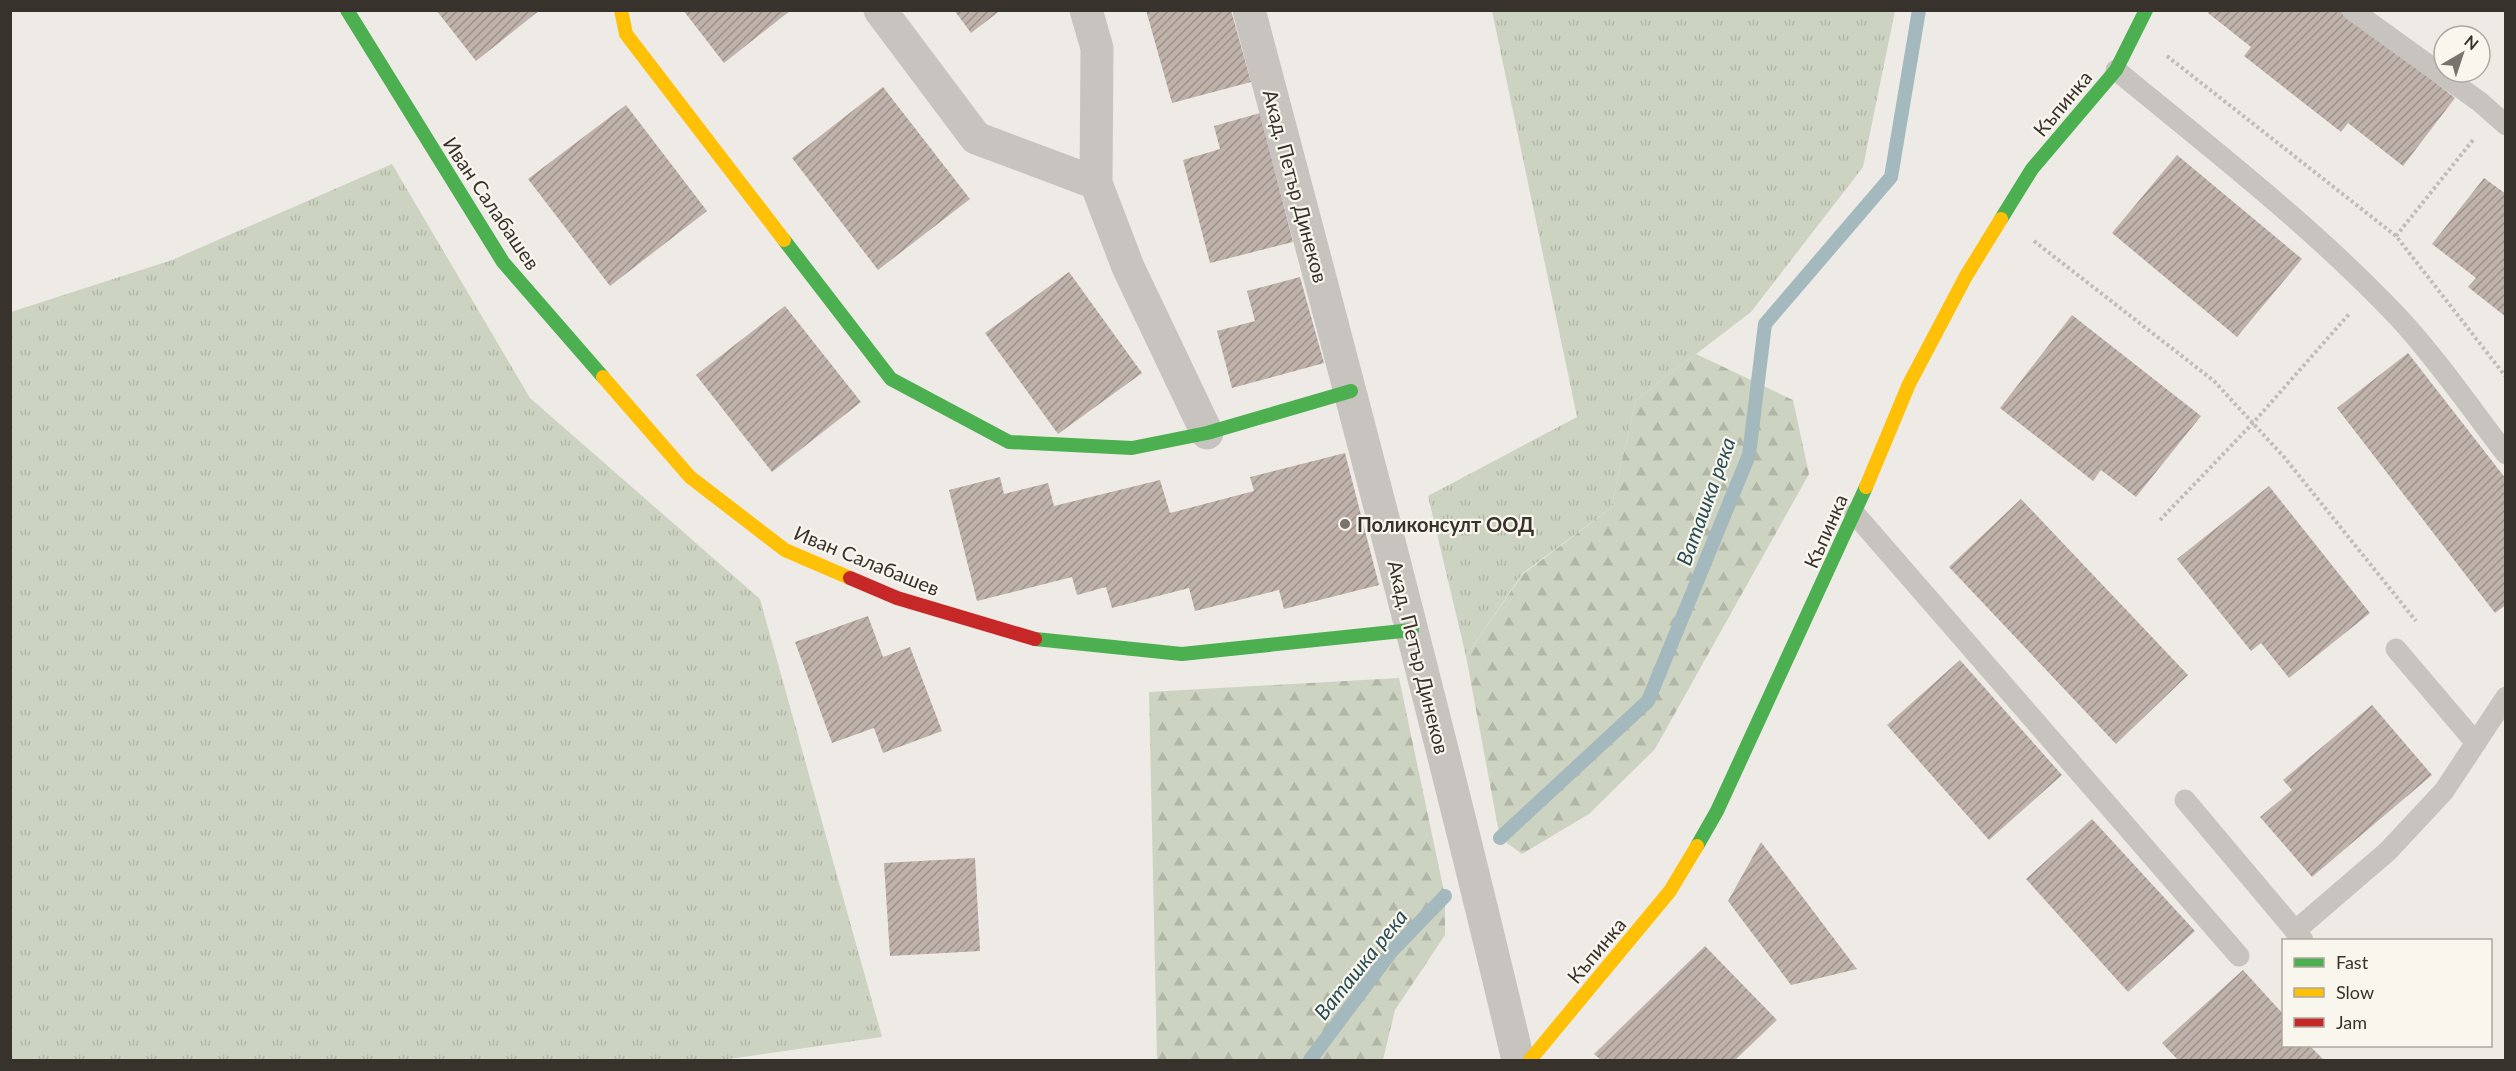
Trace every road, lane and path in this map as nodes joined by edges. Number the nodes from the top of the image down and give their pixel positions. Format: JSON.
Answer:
{"nodes":[{"id":1,"x":347,"y":10,"type":"edge"},
{"id":2,"x":621,"y":10,"type":"edge"},
{"id":3,"x":880,"y":10,"type":"edge"},
{"id":4,"x":1086,"y":10,"type":"edge"},
{"id":5,"x":1249,"y":10,"type":"edge"},
{"id":6,"x":2146,"y":10,"type":"edge"},
{"id":7,"x":2352,"y":10,"type":"edge"},
{"id":8,"x":2136,"y":32,"type":"junction"},
{"id":9,"x":2116,"y":70,"type":"junction"},
{"id":10,"x":2500,"y":120,"type":"edge"},
{"id":11,"x":1096,"y":183,"type":"junction"},
{"id":12,"x":2003,"y":217,"type":"junction"},
{"id":13,"x":2396,"y":236,"type":"junction"},
{"id":14,"x":2371,"y":290,"type":"junction"},
{"id":15,"x":2505,"y":377,"type":"edge"},
{"id":16,"x":1350,"y":390,"type":"junction"},
{"id":17,"x":2253,"y":423,"type":"junction"},
{"id":18,"x":1207,"y":433,"type":"junction"},
{"id":19,"x":2505,"y":454,"type":"edge"},
{"id":20,"x":1855,"y":514,"type":"junction"},
{"id":21,"x":2160,"y":520,"type":"dead end"},
{"id":22,"x":2418,"y":624,"type":"dead end"},
{"id":23,"x":1412,"y":630,"type":"junction"},
{"id":24,"x":2396,"y":649,"type":"dead end"},
{"id":25,"x":2505,"y":698,"type":"edge"},
{"id":26,"x":2476,"y":743,"type":"junction"},
{"id":27,"x":2185,"y":800,"type":"dead end"},
{"id":28,"x":2299,"y":936,"type":"edge"},
{"id":29,"x":2239,"y":956,"type":"dead end"},
{"id":30,"x":1518,"y":1060,"type":"edge"},
{"id":31,"x":1530,"y":1060,"type":"edge"}],
"edges":[{"from":1,"to":23,"type":"street","name":"Иван Салабашев"},
{"from":2,"to":18,"type":"street"},
{"from":3,"to":11,"type":"street"},
{"from":4,"to":11,"type":"street"},
{"from":5,"to":16,"type":"street","name":"Акад. Петър Динеков"},
{"from":6,"to":8,"type":"street","name":"Къпинка"},
{"from":7,"to":10,"type":"lane"},
{"from":8,"to":9,"type":"street","name":"Къпинка"},
{"from":8,"to":13,"type":"path"},
{"from":9,"to":12,"type":"street","name":"Къпинка"},
{"from":9,"to":14,"type":"lane"},
{"from":10,"to":13,"type":"path"},
{"from":11,"to":18,"type":"street"},
{"from":12,"to":17,"type":"path"},
{"from":12,"to":20,"type":"street","name":"Къпинка"},
{"from":13,"to":15,"type":"path"},
{"from":14,"to":17,"type":"path"},
{"from":14,"to":19,"type":"lane"},
{"from":16,"to":18,"type":"street"},
{"from":16,"to":23,"type":"street","name":"Акад. Петър Динеков"},
{"from":17,"to":21,"type":"path"},
{"from":17,"to":22,"type":"path"},
{"from":20,"to":29,"type":"lane"},
{"from":20,"to":31,"type":"street","name":"Къпинка"},
{"from":23,"to":30,"type":"street","name":"Акад. Петър Динеков"},
{"from":24,"to":26,"type":"lane"},
{"from":25,"to":26,"type":"lane"},
{"from":26,"to":28,"type":"lane"},
{"from":27,"to":28,"type":"lane"}]}
